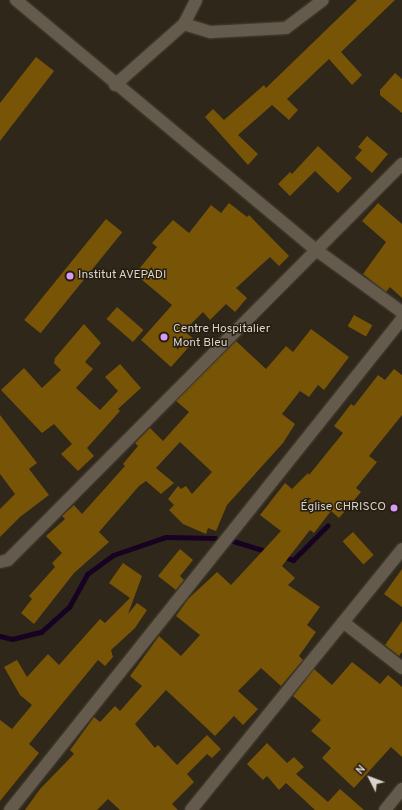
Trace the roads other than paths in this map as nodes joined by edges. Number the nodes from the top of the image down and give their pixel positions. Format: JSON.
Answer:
{"nodes":[{"id":1,"x":16,"y":0,"type":"edge"},
{"id":2,"x":196,"y":0,"type":"edge"},
{"id":3,"x":323,"y":0,"type":"edge"},
{"id":4,"x":184,"y":24,"type":"junction"},
{"id":5,"x":115,"y":85,"type":"junction"},
{"id":6,"x":402,"y":164,"type":"edge"},
{"id":7,"x":316,"y":250,"type":"junction"},
{"id":8,"x":402,"y":312,"type":"edge"},
{"id":9,"x":402,"y":319,"type":"edge"},
{"id":10,"x":402,"y":549,"type":"edge"},
{"id":11,"x":0,"y":562,"type":"edge"},
{"id":12,"x":343,"y":622,"type":"junction"},
{"id":13,"x":402,"y":668,"type":"edge"},
{"id":14,"x":402,"y":789,"type":"edge"},
{"id":15,"x":10,"y":810,"type":"edge"},
{"id":16,"x":191,"y":810,"type":"edge"},
{"id":17,"x":385,"y":810,"type":"edge"}],
"edges":[{"from":1,"to":5,"type":"street"},
{"from":2,"to":4,"type":"street"},
{"from":3,"to":4,"type":"street"},
{"from":4,"to":5,"type":"street"},
{"from":5,"to":7,"type":"street"},
{"from":6,"to":7,"type":"street"},
{"from":7,"to":8,"type":"street"},
{"from":7,"to":11,"type":"street"},
{"from":9,"to":15,"type":"street"},
{"from":10,"to":12,"type":"street"},
{"from":12,"to":13,"type":"street"},
{"from":12,"to":16,"type":"street"},
{"from":14,"to":17,"type":"street"}]}
